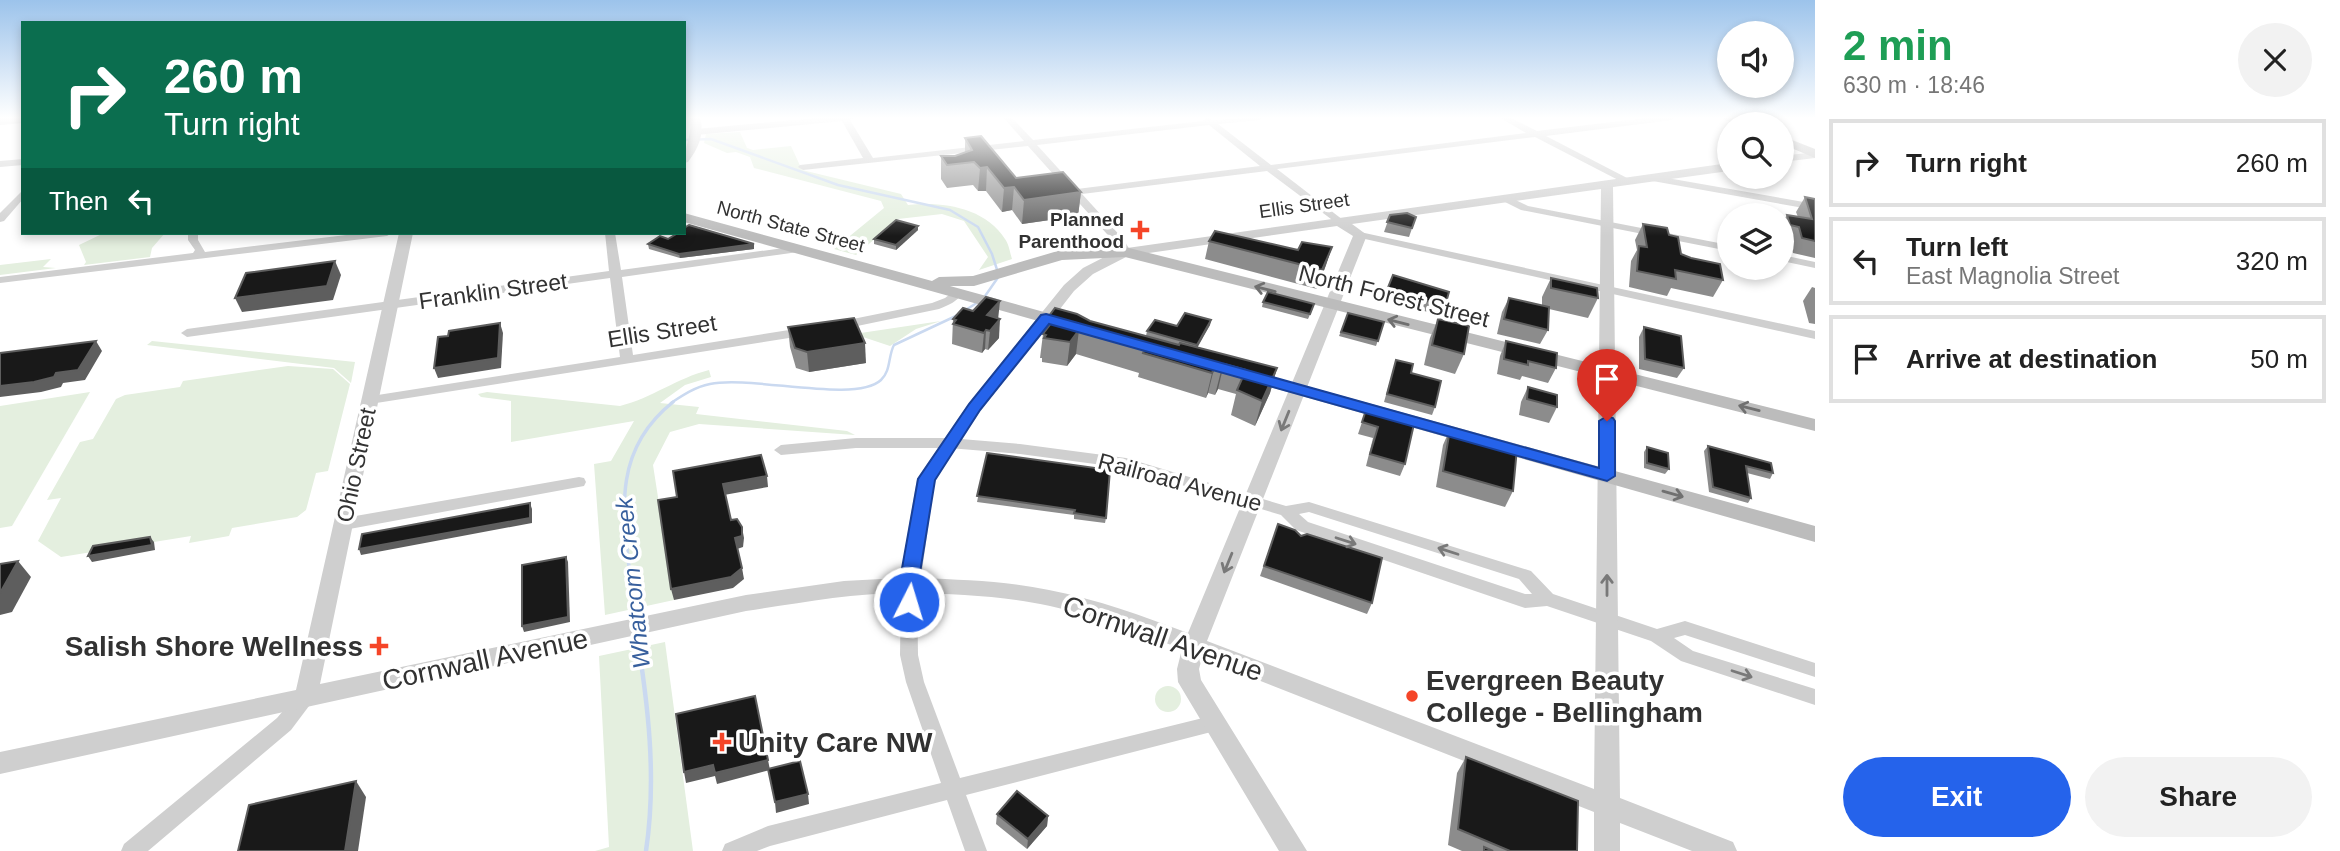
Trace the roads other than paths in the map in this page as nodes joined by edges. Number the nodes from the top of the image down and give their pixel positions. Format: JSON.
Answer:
{"nodes":[{"id":1,"x":867,"y":157,"type":"edge"},
{"id":2,"x":900,"y":157,"type":"edge"},
{"id":3,"x":1043,"y":157,"type":"edge"},
{"id":4,"x":1255,"y":157,"type":"edge"},
{"id":5,"x":1358,"y":157,"type":"edge"},
{"id":6,"x":1579,"y":157,"type":"edge"},
{"id":7,"x":869,"y":160,"type":"junction"},
{"id":8,"x":21,"y":162,"type":"edge"},
{"id":9,"x":0,"y":164,"type":"edge"},
{"id":10,"x":803,"y":167,"type":"dead end"},
{"id":11,"x":1269,"y":168,"type":"junction"},
{"id":12,"x":1717,"y":169,"type":"edge"},
{"id":13,"x":1650,"y":178,"type":"junction"},
{"id":14,"x":1626,"y":181,"type":"junction"},
{"id":15,"x":1607,"y":184,"type":"junction"},
{"id":16,"x":1075,"y":192,"type":"junction"},
{"id":17,"x":21,"y":195,"type":"edge"},
{"id":18,"x":1504,"y":198,"type":"junction"},
{"id":19,"x":1815,"y":207,"type":"edge"},
{"id":20,"x":19,"y":214,"type":"dead end"},
{"id":21,"x":1,"y":217,"type":"edge"},
{"id":22,"x":686,"y":218,"type":"edge"},
{"id":23,"x":1339,"y":222,"type":"junction"},
{"id":24,"x":1607,"y":224,"type":"junction"},
{"id":25,"x":193,"y":235,"type":"edge"},
{"id":26,"x":371,"y":235,"type":"edge"},
{"id":27,"x":406,"y":235,"type":"edge"},
{"id":28,"x":610,"y":235,"type":"edge"},
{"id":29,"x":1360,"y":235,"type":"junction"},
{"id":30,"x":1717,"y":246,"type":"edge"},
{"id":31,"x":798,"y":249,"type":"junction"},
{"id":32,"x":1125,"y":252,"type":"junction"},
{"id":33,"x":198,"y":256,"type":"junction"},
{"id":34,"x":1794,"y":261,"type":"edge"},
{"id":35,"x":1815,"y":265,"type":"edge"},
{"id":36,"x":887,"y":273,"type":"junction"},
{"id":37,"x":616,"y":274,"type":"junction"},
{"id":38,"x":0,"y":280,"type":"edge"},
{"id":39,"x":1607,"y":290,"type":"junction"},
{"id":40,"x":958,"y":294,"type":"junction"},
{"id":41,"x":391,"y":305,"type":"junction"},
{"id":42,"x":1332,"y":305,"type":"junction"},
{"id":43,"x":1046,"y":318,"type":"junction"},
{"id":44,"x":1091,"y":331,"type":"edge"},
{"id":45,"x":187,"y":333,"type":"dead end"},
{"id":46,"x":1815,"y":335,"type":"edge"},
{"id":47,"x":627,"y":360,"type":"junction"},
{"id":48,"x":1226,"y":369,"type":"edge"},
{"id":49,"x":1607,"y":373,"type":"junction"},
{"id":50,"x":1298,"y":389,"type":"junction"},
{"id":51,"x":370,"y":400,"type":"junction"},
{"id":52,"x":1815,"y":425,"type":"edge"},
{"id":53,"x":949,"y":443,"type":"junction"},
{"id":54,"x":781,"y":450,"type":"dead end"},
{"id":55,"x":1607,"y":476,"type":"junction"},
{"id":56,"x":579,"y":482,"type":"dead end"},
{"id":57,"x":1253,"y":500,"type":"junction"},
{"id":58,"x":1286,"y":511,"type":"junction"},
{"id":59,"x":344,"y":524,"type":"junction"},
{"id":60,"x":1815,"y":534,"type":"edge"},
{"id":61,"x":909,"y":585,"type":"junction"},
{"id":62,"x":1547,"y":599,"type":"junction"},
{"id":63,"x":1607,"y":619,"type":"junction"},
{"id":64,"x":1657,"y":636,"type":"junction"},
{"id":65,"x":1194,"y":646,"type":"junction"},
{"id":66,"x":1815,"y":670,"type":"edge"},
{"id":67,"x":1815,"y":697,"type":"edge"},
{"id":68,"x":306,"y":698,"type":"junction"},
{"id":69,"x":1215,"y":723,"type":"junction"},
{"id":70,"x":0,"y":763,"type":"edge"},
{"id":71,"x":953,"y":790,"type":"junction"},
{"id":72,"x":1607,"y":806,"type":"junction"},
{"id":73,"x":132,"y":851,"type":"edge"},
{"id":74,"x":733,"y":851,"type":"edge"},
{"id":75,"x":976,"y":851,"type":"edge"},
{"id":76,"x":1294,"y":851,"type":"edge"},
{"id":77,"x":1607,"y":851,"type":"edge"},
{"id":78,"x":1724,"y":851,"type":"edge"}],
"edges":[{"from":1,"to":7,"type":"street"},
{"from":2,"to":7,"type":"street"},
{"from":3,"to":16,"type":"street"},
{"from":4,"to":11,"type":"street"},
{"from":5,"to":11,"type":"street"},
{"from":6,"to":14,"type":"street"},
{"from":7,"to":10,"type":"street"},
{"from":8,"to":9,"type":"street"},
{"from":11,"to":16,"type":"street"},
{"from":11,"to":23,"type":"street"},
{"from":12,"to":13,"type":"street","name":"Ellis Street"},
{"from":13,"to":14,"type":"street","name":"Ellis Street"},
{"from":13,"to":19,"type":"street"},
{"from":14,"to":15,"type":"street","name":"Ellis Street"},
{"from":15,"to":18,"type":"street","name":"Ellis Street"},
{"from":15,"to":24,"type":"street"},
{"from":16,"to":32,"type":"street"},
{"from":17,"to":21,"type":"street"},
{"from":18,"to":23,"type":"street","name":"Ellis Street"},
{"from":18,"to":24,"type":"street"},
{"from":20,"to":21,"type":"street"},
{"from":22,"to":31,"type":"main road","name":"North State Street"},
{"from":23,"to":29,"type":"street"},
{"from":23,"to":32,"type":"street","name":"Ellis Street"},
{"from":24,"to":30,"type":"street"},
{"from":24,"to":39,"type":"street"},
{"from":25,"to":33,"type":"street"},
{"from":26,"to":33,"type":"street"},
{"from":27,"to":41,"type":"street","name":"Ohio Street"},
{"from":28,"to":37,"type":"street"},
{"from":29,"to":39,"type":"street"},
{"from":29,"to":42,"type":"street"},
{"from":31,"to":36,"type":"main road","name":"North State Street"},
{"from":31,"to":37,"type":"street","name":"Franklin Street"},
{"from":32,"to":36,"type":"main road","name":"Ellis Street"},
{"from":42,"to":32,"type":"main road","name":"North Forest Street","one_way":true},
{"from":32,"to":43,"type":"street"},
{"from":33,"to":38,"type":"street"},
{"from":34,"to":35,"type":"street"},
{"from":36,"to":40,"type":"main road"},
{"from":37,"to":41,"type":"street","name":"Franklin Street"},
{"from":37,"to":47,"type":"street"},
{"from":39,"to":46,"type":"street"},
{"from":39,"to":49,"type":"street"},
{"from":40,"to":43,"type":"main road"},
{"from":40,"to":47,"type":"street","name":"Ellis Street"},
{"from":41,"to":45,"type":"street","name":"Franklin Street"},
{"from":41,"to":51,"type":"street","name":"Ohio Street"},
{"from":49,"to":42,"type":"main road","name":"North Forest Street","one_way":true},
{"from":42,"to":50,"type":"street"},
{"from":43,"to":44,"type":"main road"},
{"from":43,"to":53,"type":"street"},
{"from":47,"to":51,"type":"street","name":"Ellis Street"},
{"from":48,"to":50,"type":"main road"},
{"from":52,"to":49,"type":"main road","name":"North Forest Street","one_way":true},
{"from":49,"to":55,"type":"street"},
{"from":50,"to":55,"type":"main road"},
{"from":50,"to":57,"type":"street","one_way":true},
{"from":51,"to":59,"type":"street","name":"Ohio Street"},
{"from":53,"to":54,"type":"street","name":"Railroad Avenue"},
{"from":53,"to":57,"type":"street","name":"Railroad Avenue"},
{"from":53,"to":61,"type":"street"},
{"from":55,"to":60,"type":"main road","one_way":true},
{"from":63,"to":55,"type":"street","one_way":true},
{"from":56,"to":59,"type":"street"},
{"from":57,"to":58,"type":"street","name":"Railroad Avenue"},
{"from":57,"to":65,"type":"street","one_way":true},
{"from":58,"to":62,"type":"street","name":"Railroad Avenue","one_way":true},
{"from":62,"to":58,"type":"street","name":"Railroad Avenue","one_way":true},
{"from":59,"to":68,"type":"street","name":"Ohio Street"},
{"from":61,"to":65,"type":"street","name":"Cornwall Avenue"},
{"from":61,"to":68,"type":"street","name":"Cornwall Avenue"},
{"from":61,"to":71,"type":"street"},
{"from":62,"to":63,"type":"street","name":"Railroad Avenue"},
{"from":63,"to":64,"type":"street","name":"Railroad Avenue"},
{"from":63,"to":72,"type":"street"},
{"from":64,"to":66,"type":"street","name":"Railroad Avenue"},
{"from":64,"to":67,"type":"street","name":"Railroad Avenue","one_way":true},
{"from":65,"to":69,"type":"street"},
{"from":65,"to":72,"type":"street","name":"Cornwall Avenue"},
{"from":68,"to":70,"type":"street","name":"Cornwall Avenue"},
{"from":68,"to":73,"type":"street"},
{"from":69,"to":71,"type":"street"},
{"from":69,"to":76,"type":"street"},
{"from":71,"to":74,"type":"street"},
{"from":71,"to":75,"type":"street"},
{"from":72,"to":77,"type":"street"},
{"from":72,"to":78,"type":"street","name":"Cornwall Avenue"}]}
